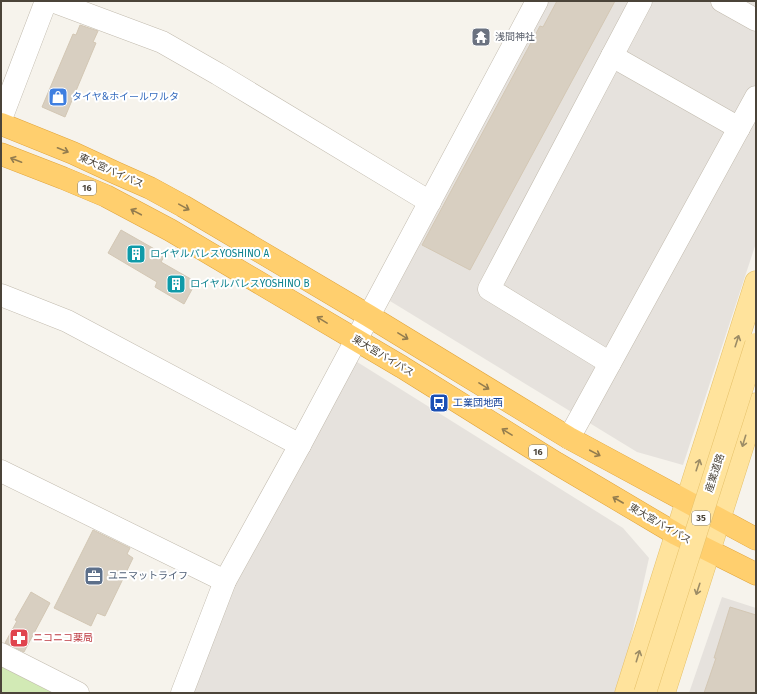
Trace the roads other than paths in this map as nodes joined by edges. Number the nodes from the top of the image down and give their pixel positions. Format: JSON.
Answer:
{"nodes":[{"id":1,"x":46,"y":1,"type":"edge"},
{"id":2,"x":52,"y":1,"type":"edge"},
{"id":3,"x":537,"y":1,"type":"edge"},
{"id":4,"x":641,"y":1,"type":"edge"},
{"id":5,"x":722,"y":1,"type":"edge"},
{"id":6,"x":756,"y":20,"type":"edge"},
{"id":7,"x":612,"y":56,"type":"junction"},
{"id":8,"x":756,"y":97,"type":"edge"},
{"id":9,"x":1,"y":119,"type":"edge"},
{"id":10,"x":1,"y":124,"type":"edge"},
{"id":11,"x":739,"y":128,"type":"junction"},
{"id":12,"x":1,"y":154,"type":"edge"},
{"id":13,"x":430,"y":202,"type":"junction"},
{"id":14,"x":756,"y":282,"type":"edge"},
{"id":15,"x":1,"y":295,"type":"edge"},
{"id":16,"x":369,"y":316,"type":"junction"},
{"id":17,"x":356,"y":340,"type":"junction"},
{"id":18,"x":756,"y":344,"type":"edge"},
{"id":19,"x":610,"y":362,"type":"junction"},
{"id":20,"x":756,"y":404,"type":"edge"},
{"id":21,"x":569,"y":438,"type":"junction"},
{"id":22,"x":300,"y":445,"type":"junction"},
{"id":23,"x":1,"y":471,"type":"edge"},
{"id":24,"x":686,"y":502,"type":"junction"},
{"id":25,"x":719,"y":520,"type":"junction"},
{"id":26,"x":676,"y":534,"type":"junction"},
{"id":27,"x":756,"y":539,"type":"edge"},
{"id":28,"x":710,"y":552,"type":"junction"},
{"id":29,"x":756,"y":574,"type":"edge"},
{"id":30,"x":225,"y":581,"type":"junction"},
{"id":31,"x":1,"y":654,"type":"edge"},
{"id":32,"x":78,"y":693,"type":"edge"},
{"id":33,"x":182,"y":693,"type":"edge"},
{"id":34,"x":626,"y":693,"type":"edge"},
{"id":35,"x":645,"y":693,"type":"edge"},
{"id":36,"x":664,"y":693,"type":"edge"}],
"edges":[{"from":1,"to":9,"type":"street"},
{"from":2,"to":13,"type":"street"},
{"from":3,"to":13,"type":"street"},
{"from":4,"to":7,"type":"street"},
{"from":5,"to":6,"type":"street"},
{"from":7,"to":11,"type":"street"},
{"from":7,"to":19,"type":"street"},
{"from":8,"to":11,"type":"street"},
{"from":10,"to":16,"type":"highway","name":"東大宮バイパス","one_way":true},
{"from":11,"to":19,"type":"street"},
{"from":17,"to":12,"type":"highway","name":"東大宮バイパス","number":"16","one_way":true},
{"from":13,"to":16,"type":"street"},
{"from":24,"to":14,"type":"main road","number":"35","one_way":true},
{"from":15,"to":22,"type":"street"},
{"from":16,"to":17,"type":"street"},
{"from":16,"to":21,"type":"highway","name":"東大宮バイパス","one_way":true},
{"from":17,"to":22,"type":"street"},
{"from":26,"to":17,"type":"highway","name":"東大宮バイパス","number":"16","one_way":true},
{"from":18,"to":35,"type":"main road","name":"産業道路","number":"35","bridge":true},
{"from":19,"to":21,"type":"street"},
{"from":20,"to":25,"type":"main road","number":"35","one_way":true},
{"from":21,"to":24,"type":"highway","name":"東大宮バイパス","one_way":true},
{"from":22,"to":30,"type":"street"},
{"from":23,"to":30,"type":"street"},
{"from":24,"to":25,"type":"highway","name":"東大宮バイパス"},
{"from":24,"to":26,"type":"main road","number":"35"},
{"from":25,"to":27,"type":"highway","name":"東大宮バイパス"},
{"from":25,"to":28,"type":"main road","number":"35"},
{"from":26,"to":28,"type":"highway","name":"東大宮バイパス","number":"16"},
{"from":34,"to":26,"type":"main road","number":"35","one_way":true},
{"from":28,"to":29,"type":"highway","name":"東大宮バイパス","number":"16"},
{"from":28,"to":36,"type":"main road","number":"35","one_way":true},
{"from":30,"to":33,"type":"street"},
{"from":31,"to":32,"type":"street"}]}
